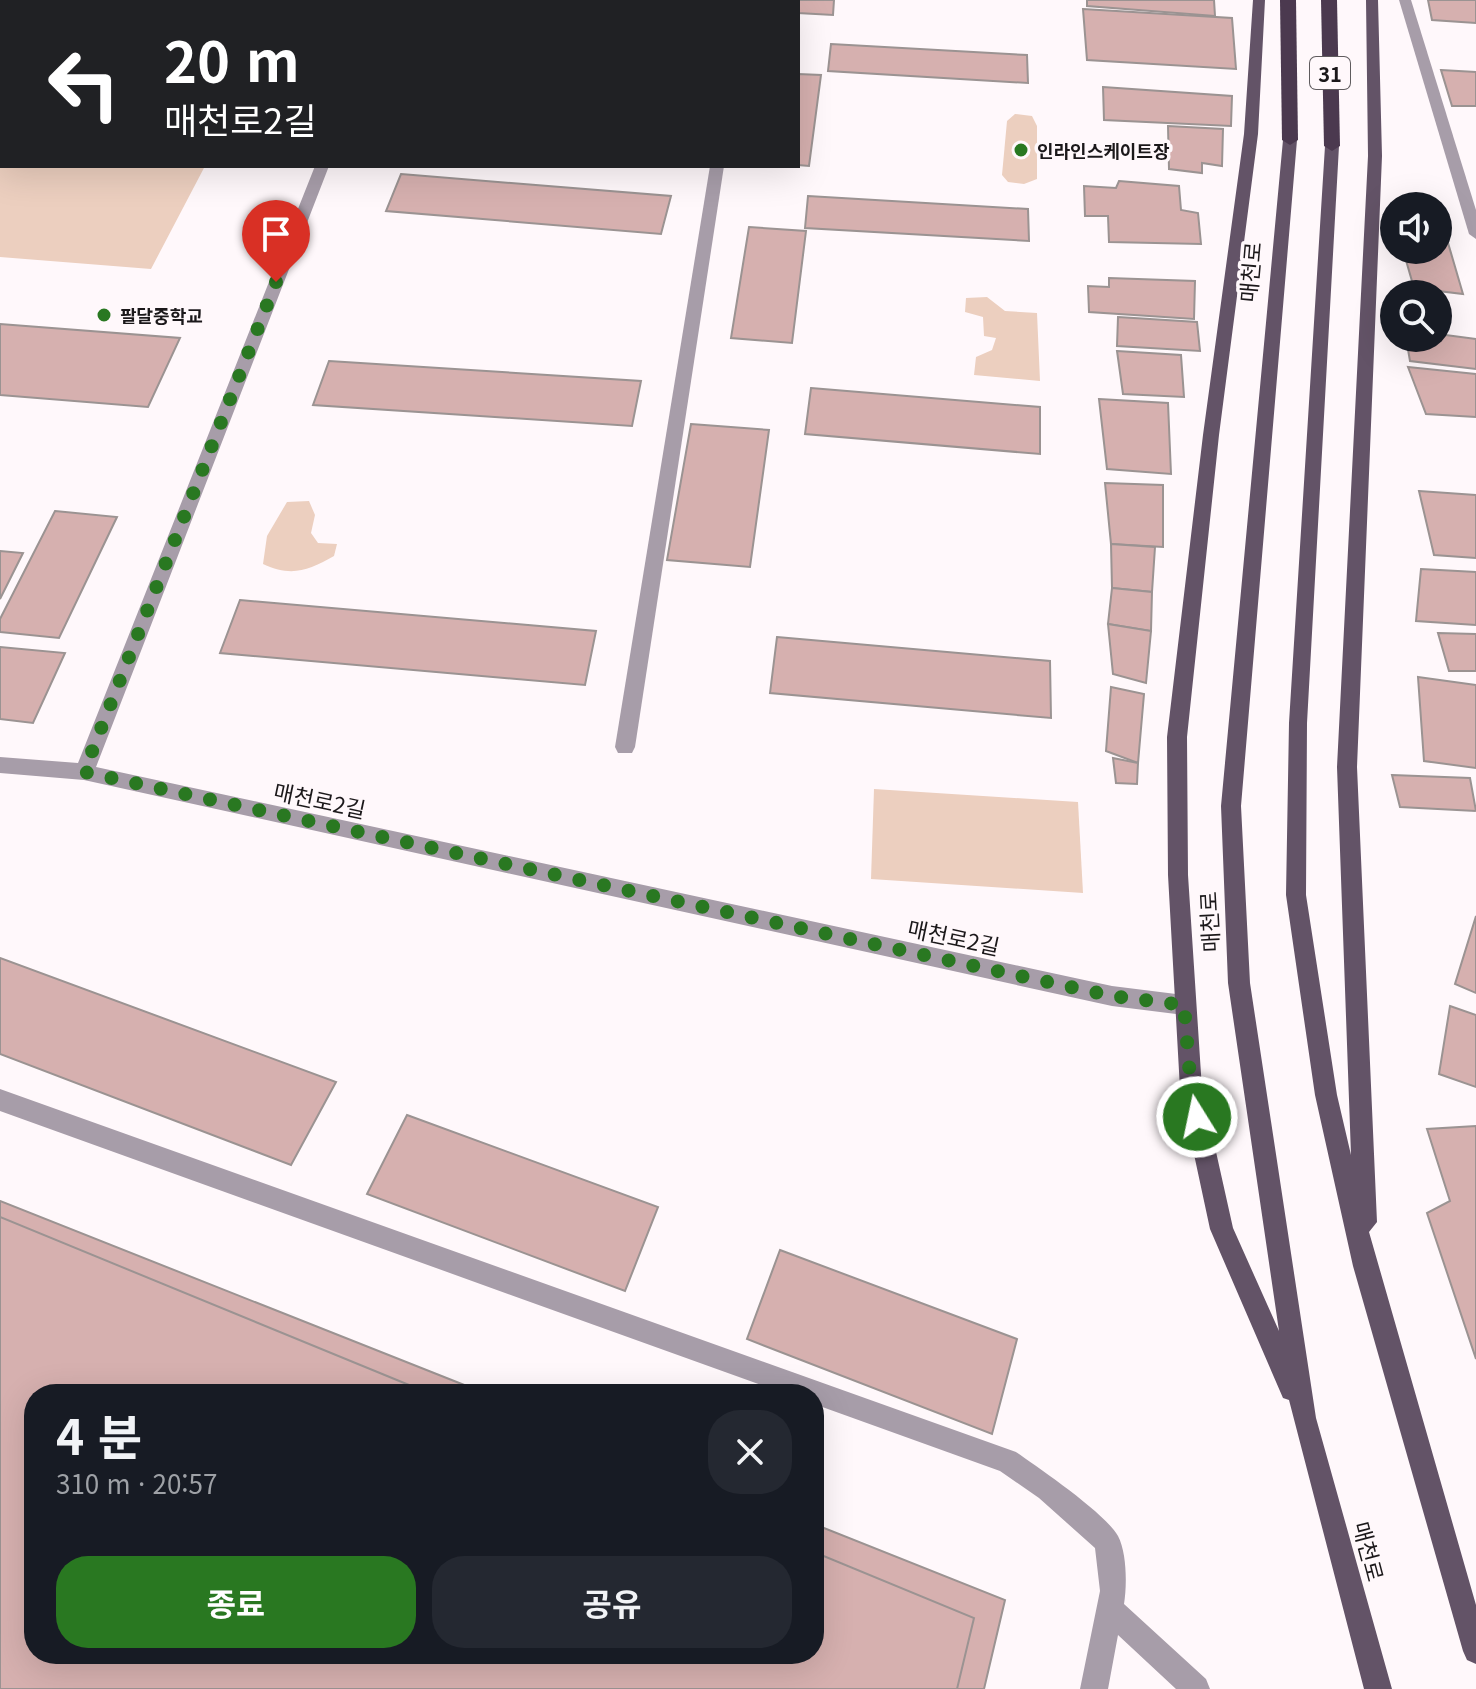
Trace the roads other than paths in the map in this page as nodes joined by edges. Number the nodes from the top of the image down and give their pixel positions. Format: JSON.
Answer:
{"nodes":[{"id":1,"x":1240,"y":0,"type":"edge"},
{"id":2,"x":1259,"y":0,"type":"edge"},
{"id":3,"x":1288,"y":0,"type":"edge"},
{"id":4,"x":1329,"y":0,"type":"edge"},
{"id":5,"x":1372,"y":0,"type":"edge"},
{"id":6,"x":1405,"y":0,"type":"edge"},
{"id":7,"x":1258,"y":20,"type":"junction"},
{"id":8,"x":1290,"y":140,"type":"joint"},
{"id":9,"x":1332,"y":146,"type":"joint"},
{"id":10,"x":321,"y":168,"type":"edge"},
{"id":11,"x":717,"y":168,"type":"edge"},
{"id":12,"x":1476,"y":234,"type":"edge"},
{"id":13,"x":625,"y":747,"type":"dead end"},
{"id":14,"x":0,"y":765,"type":"edge"},
{"id":15,"x":84,"y":772,"type":"junction"},
{"id":16,"x":1184,"y":1005,"type":"junction"},
{"id":17,"x":0,"y":1100,"type":"edge"},
{"id":18,"x":1365,"y":1266,"type":"junction"},
{"id":19,"x":792,"y":1384,"type":"edge"},
{"id":20,"x":824,"y":1395,"type":"edge"},
{"id":21,"x":1304,"y":1418,"type":"junction"},
{"id":22,"x":1109,"y":1609,"type":"junction"},
{"id":23,"x":1476,"y":1651,"type":"edge"},
{"id":24,"x":1094,"y":1689,"type":"edge"},
{"id":25,"x":1196,"y":1689,"type":"edge"},
{"id":26,"x":1378,"y":1689,"type":"edge"}],
"edges":[{"from":1,"to":7,"type":"main road"},
{"from":2,"to":7,"type":"main road"},
{"from":3,"to":8,"type":"highway","number":"31"},
{"from":4,"to":9,"type":"highway","number":"31"},
{"from":5,"to":18,"type":"main road"},
{"from":6,"to":12,"type":"street"},
{"from":7,"to":16,"type":"main road"},
{"from":8,"to":21,"type":"main road","name":"매천로","number":"31"},
{"from":9,"to":18,"type":"main road","number":"31"},
{"from":10,"to":15,"type":"street"},
{"from":11,"to":13,"type":"street"},
{"from":14,"to":15,"type":"street","name":"매천로2길"},
{"from":15,"to":16,"type":"street","name":"매천로2길"},
{"from":16,"to":21,"type":"main road"},
{"from":17,"to":19,"type":"street"},
{"from":18,"to":23,"type":"main road","number":"31"},
{"from":20,"to":22,"type":"street"},
{"from":21,"to":26,"type":"main road","name":"매천로","number":"31"},
{"from":22,"to":24,"type":"street"},
{"from":22,"to":25,"type":"street"}]}
